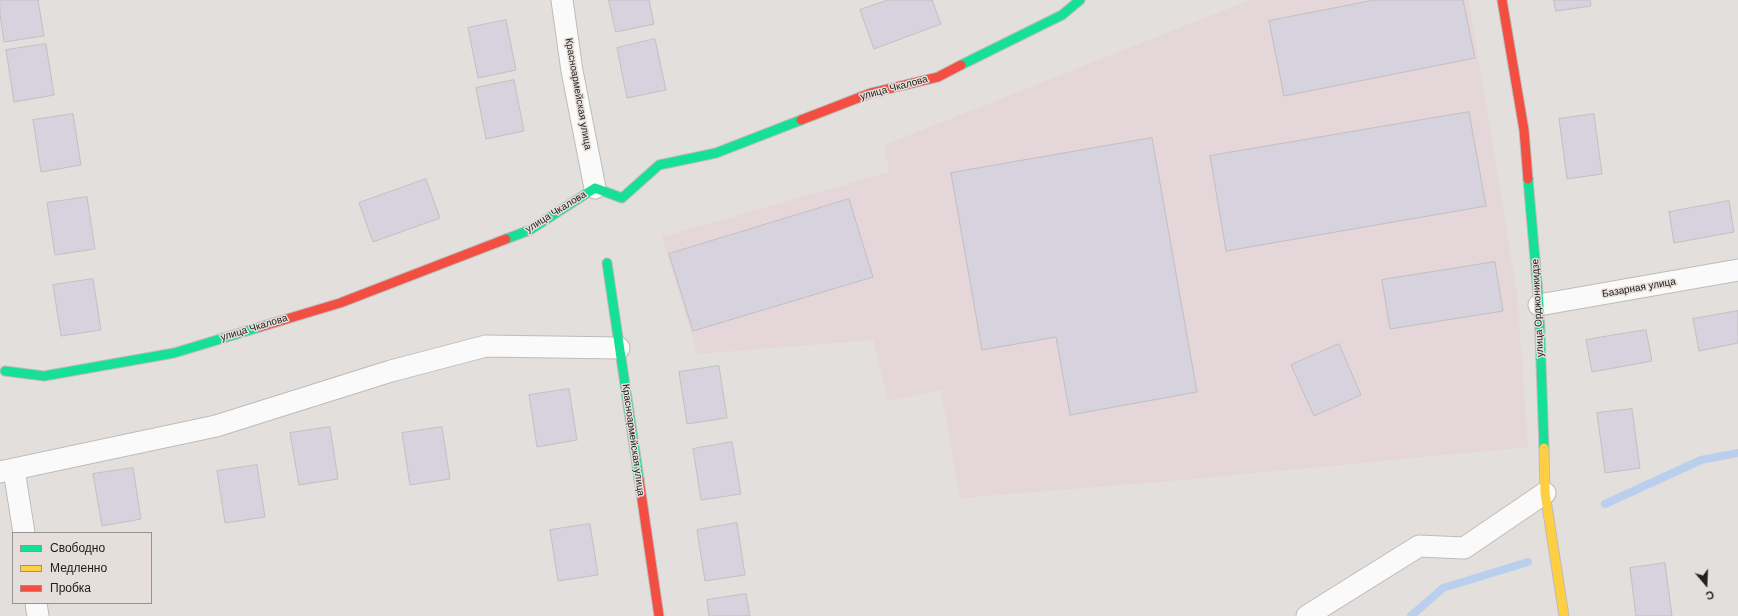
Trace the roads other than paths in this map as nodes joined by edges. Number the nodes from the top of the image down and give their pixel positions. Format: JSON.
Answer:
{"nodes":[{"id":1,"x":562,"y":0,"type":"edge"},
{"id":2,"x":1080,"y":0,"type":"edge"},
{"id":3,"x":1502,"y":0,"type":"edge"},
{"id":4,"x":595,"y":188,"type":"junction"},
{"id":5,"x":607,"y":263,"type":"dead end"},
{"id":6,"x":1738,"y":270,"type":"edge"},
{"id":7,"x":1539,"y":305,"type":"junction"},
{"id":8,"x":619,"y":348,"type":"junction"},
{"id":9,"x":5,"y":371,"type":"dead end"},
{"id":10,"x":7,"y":471,"type":"edge"},
{"id":11,"x":1545,"y":494,"type":"junction"},
{"id":12,"x":24,"y":532,"type":"edge"},
{"id":13,"x":36,"y":604,"type":"edge"},
{"id":14,"x":38,"y":616,"type":"edge"},
{"id":15,"x":659,"y":616,"type":"edge"},
{"id":16,"x":1307,"y":616,"type":"edge"},
{"id":17,"x":1564,"y":616,"type":"edge"}],
"edges":[{"from":1,"to":4,"type":"street","name":"Красноармейская улица"},
{"from":2,"to":4,"type":"street","name":"улица Чкалова"},
{"from":3,"to":7,"type":"street","name":"улица Орджоникидзе"},
{"from":4,"to":9,"type":"street","name":"улица Чкалова"},
{"from":5,"to":8,"type":"street","name":"Красноармейская улица"},
{"from":6,"to":7,"type":"street","name":"Базарная улица"},
{"from":7,"to":11,"type":"street","name":"улица Орджоникидзе"},
{"from":8,"to":10,"type":"street"},
{"from":8,"to":15,"type":"street","name":"Красноармейская улица"},
{"from":10,"to":12,"type":"street"},
{"from":11,"to":16,"type":"street"},
{"from":11,"to":17,"type":"street","name":"улица Орджоникидзе"},
{"from":13,"to":14,"type":"street"}]}
